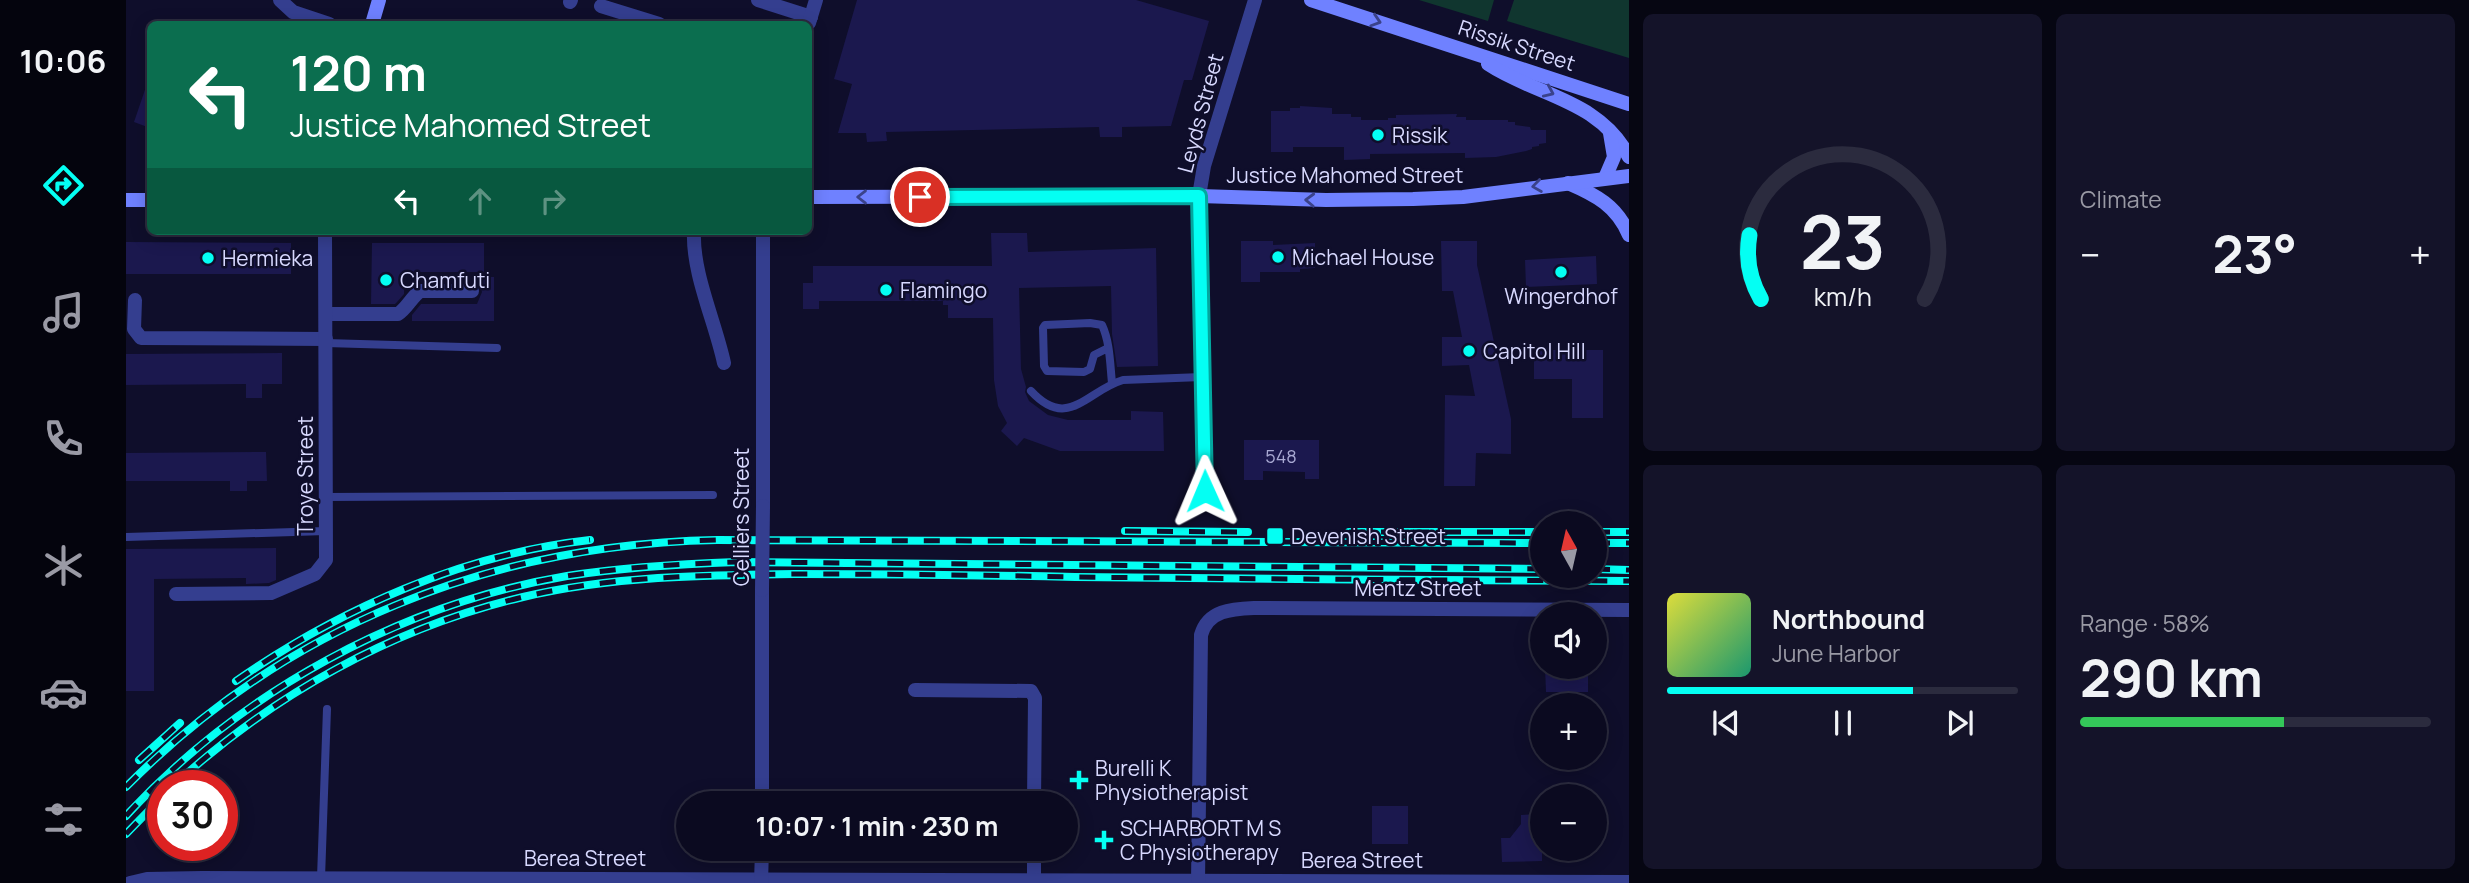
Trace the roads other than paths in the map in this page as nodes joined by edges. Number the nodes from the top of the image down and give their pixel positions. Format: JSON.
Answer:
{"nodes":[{"id":1,"x":280,"y":0,"type":"edge"},
{"id":2,"x":379,"y":0,"type":"edge"},
{"id":3,"x":758,"y":0,"type":"edge"},
{"id":4,"x":816,"y":0,"type":"edge"},
{"id":5,"x":1255,"y":0,"type":"edge"},
{"id":6,"x":1311,"y":0,"type":"edge"},
{"id":7,"x":601,"y":6,"type":"dead end"},
{"id":8,"x":320,"y":21,"type":"edge"},
{"id":9,"x":373,"y":21,"type":"edge"},
{"id":10,"x":649,"y":21,"type":"edge"},
{"id":11,"x":810,"y":21,"type":"edge"},
{"id":12,"x":1466,"y":50,"type":"junction"},
{"id":13,"x":1629,"y":104,"type":"edge"},
{"id":14,"x":1609,"y":132,"type":"junction"},
{"id":15,"x":1629,"y":157,"type":"edge"},
{"id":16,"x":1629,"y":176,"type":"edge"},
{"id":17,"x":1605,"y":178,"type":"junction"},
{"id":18,"x":1566,"y":182,"type":"junction"},
{"id":19,"x":1199,"y":196,"type":"junction"},
{"id":20,"x":812,"y":197,"type":"edge"},
{"id":21,"x":126,"y":200,"type":"edge"},
{"id":22,"x":147,"y":200,"type":"edge"},
{"id":23,"x":325,"y":235,"type":"edge"},
{"id":24,"x":694,"y":235,"type":"edge"},
{"id":25,"x":763,"y":235,"type":"edge"},
{"id":26,"x":1629,"y":235,"type":"edge"},
{"id":27,"x":472,"y":291,"type":"dead end"},
{"id":28,"x":135,"y":300,"type":"dead end"},
{"id":29,"x":326,"y":314,"type":"junction"},
{"id":30,"x":326,"y":341,"type":"junction"},
{"id":31,"x":497,"y":348,"type":"dead end"},
{"id":32,"x":1108,"y":348,"type":"junction"},
{"id":33,"x":724,"y":363,"type":"dead end"},
{"id":34,"x":1202,"y":377,"type":"junction"},
{"id":35,"x":1112,"y":383,"type":"junction"},
{"id":36,"x":1031,"y":391,"type":"dead end"},
{"id":37,"x":1205,"y":491,"type":"dead end"},
{"id":38,"x":713,"y":495,"type":"dead end"},
{"id":39,"x":326,"y":497,"type":"junction"},
{"id":40,"x":326,"y":531,"type":"junction"},
{"id":41,"x":126,"y":537,"type":"edge"},
{"id":42,"x":176,"y":594,"type":"dead end"},
{"id":43,"x":1629,"y":610,"type":"edge"},
{"id":44,"x":915,"y":690,"type":"dead end"},
{"id":45,"x":327,"y":709,"type":"dead end"},
{"id":46,"x":762,"y":791,"type":"edge"},
{"id":47,"x":1034,"y":791,"type":"edge"},
{"id":48,"x":762,"y":861,"type":"edge"},
{"id":49,"x":1034,"y":861,"type":"edge"},
{"id":50,"x":324,"y":880,"type":"edge"},
{"id":51,"x":761,"y":881,"type":"edge"},
{"id":52,"x":1034,"y":881,"type":"junction"},
{"id":53,"x":1198,"y":882,"type":"edge"},
{"id":54,"x":1629,"y":882,"type":"edge"},
{"id":55,"x":130,"y":883,"type":"edge"}],
"edges":[{"from":1,"to":8,"type":"street"},
{"from":2,"to":9,"type":"main road"},
{"from":3,"to":11,"type":"street"},
{"from":4,"to":11,"type":"street"},
{"from":5,"to":19,"type":"street","name":"Leyds Street"},
{"from":6,"to":12,"type":"main road","name":"Rissik Street","one_way":true},
{"from":7,"to":10,"type":"street"},
{"from":12,"to":13,"type":"main road","name":"Rissik Street"},
{"from":12,"to":14,"type":"main road","one_way":true},
{"from":14,"to":15,"type":"main road"},
{"from":14,"to":17,"type":"main road"},
{"from":16,"to":17,"type":"main road","name":"Justice Mahomed Street"},
{"from":17,"to":18,"type":"main road","name":"Justice Mahomed Street"},
{"from":18,"to":19,"type":"main road","name":"Justice Mahomed Street","one_way":true},
{"from":18,"to":26,"type":"main road"},
{"from":19,"to":20,"type":"main road","name":"Justice Mahomed Street","one_way":true},
{"from":19,"to":34,"type":"street","name":"Leyds Street"},
{"from":21,"to":22,"type":"main road"},
{"from":23,"to":29,"type":"street","name":"Troye Street"},
{"from":24,"to":33,"type":"street"},
{"from":25,"to":46,"type":"street","name":"Celliers Street","bridge":true},
{"from":27,"to":29,"type":"street"},
{"from":28,"to":30,"type":"street"},
{"from":29,"to":30,"type":"street","name":"Troye Street"},
{"from":30,"to":31,"type":"lane"},
{"from":30,"to":39,"type":"street","name":"Troye Street"},
{"from":32,"to":32,"type":"lane"},
{"from":32,"to":35,"type":"lane"},
{"from":34,"to":35,"type":"lane"},
{"from":34,"to":37,"type":"street","name":"Leyds Street"},
{"from":35,"to":36,"type":"lane"},
{"from":38,"to":39,"type":"lane"},
{"from":39,"to":40,"type":"street","name":"Troye Street"},
{"from":40,"to":41,"type":"lane"},
{"from":40,"to":42,"type":"street","name":"Troye Street"},
{"from":43,"to":53,"type":"street","name":"Mentz Street"},
{"from":44,"to":47,"type":"street"},
{"from":45,"to":50,"type":"lane"},
{"from":48,"to":51,"type":"street"},
{"from":49,"to":52,"type":"street"},
{"from":50,"to":51,"type":"street","name":"Berea Street"},
{"from":50,"to":55,"type":"street","name":"Berea Street"},
{"from":51,"to":52,"type":"street","name":"Berea Street"},
{"from":52,"to":53,"type":"street","name":"Berea Street"},
{"from":53,"to":54,"type":"street","name":"Berea Street"}]}
